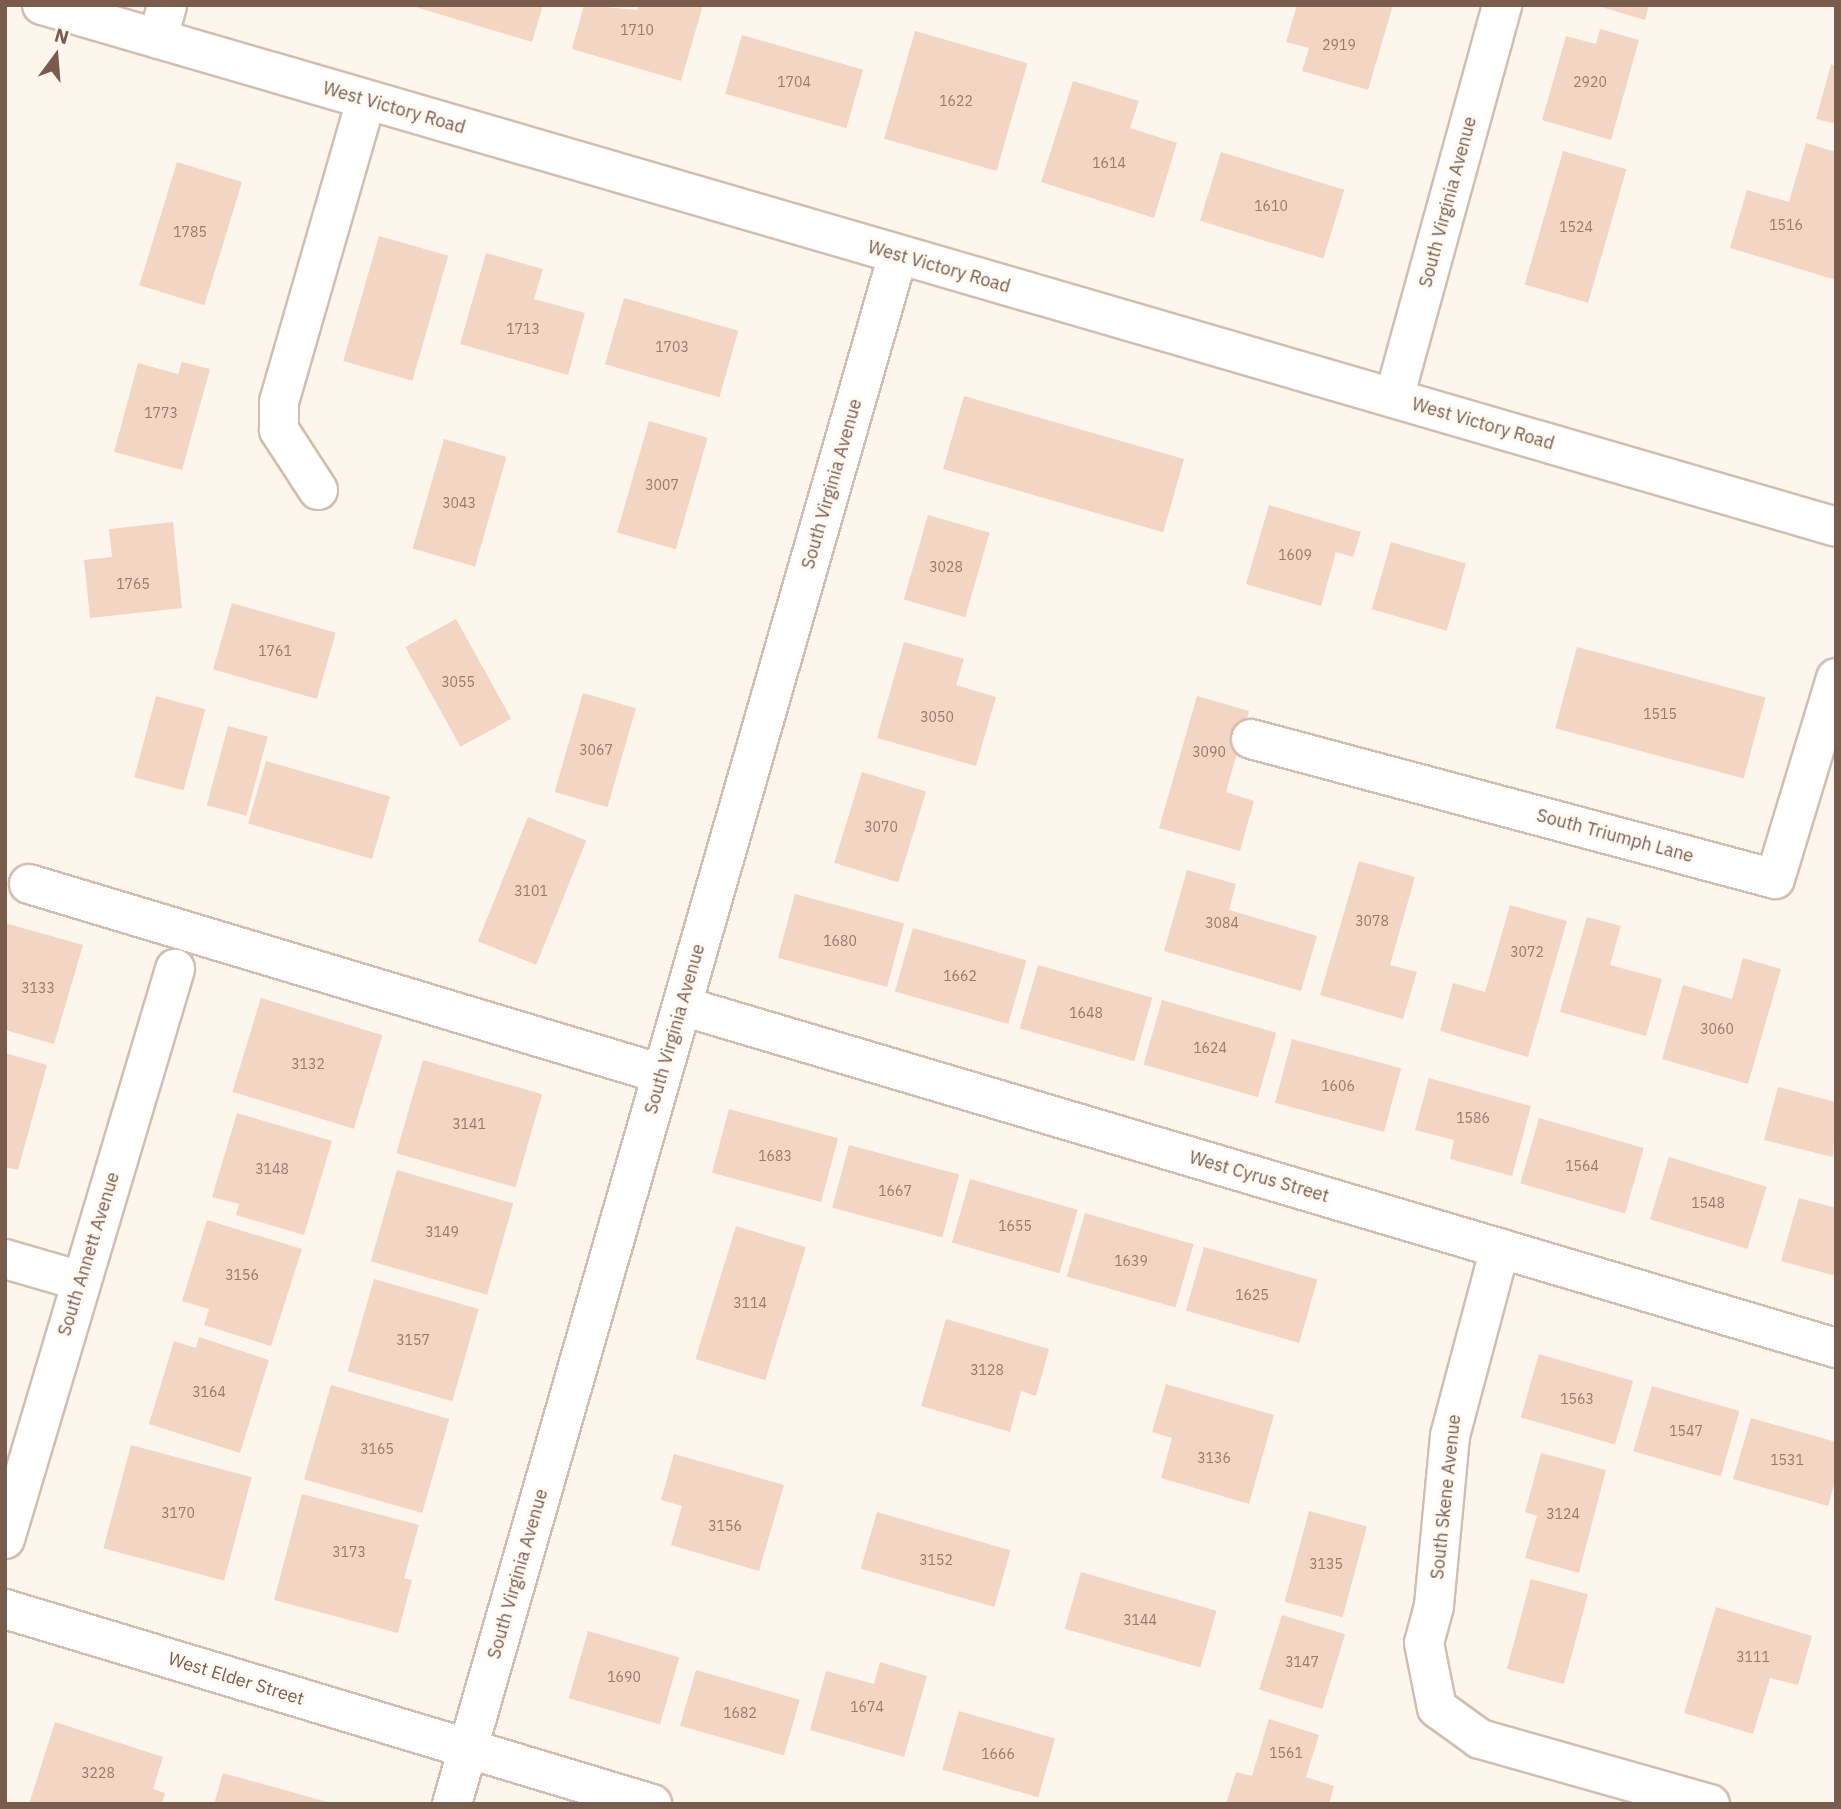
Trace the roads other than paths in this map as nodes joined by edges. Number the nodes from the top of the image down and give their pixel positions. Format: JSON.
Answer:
{"nodes":[{"id":1,"x":42,"y":5,"type":"edge"},
{"id":2,"x":1502,"y":5,"type":"edge"},
{"id":3,"x":163,"y":22,"type":"edge"},
{"id":4,"x":366,"y":100,"type":"junction"},
{"id":5,"x":898,"y":255,"type":"junction"},
{"id":6,"x":1394,"y":398,"type":"junction"},
{"id":7,"x":318,"y":490,"type":"dead end"},
{"id":8,"x":1836,"y":527,"type":"edge"},
{"id":9,"x":1836,"y":678,"type":"edge"},
{"id":10,"x":1251,"y":739,"type":"dead end"},
{"id":11,"x":29,"y":884,"type":"dead end"},
{"id":12,"x":174,"y":969,"type":"dead end"},
{"id":13,"x":682,"y":1006,"type":"junction"},
{"id":14,"x":662,"y":1074,"type":"junction"},
{"id":15,"x":1500,"y":1248,"type":"junction"},
{"id":16,"x":5,"y":1259,"type":"edge"},
{"id":17,"x":81,"y":1281,"type":"junction"},
{"id":18,"x":1836,"y":1348,"type":"edge"},
{"id":19,"x":5,"y":1539,"type":"edge"},
{"id":20,"x":5,"y":1609,"type":"edge"},
{"id":21,"x":467,"y":1750,"type":"junction"},
{"id":22,"x":452,"y":1804,"type":"edge"},
{"id":23,"x":652,"y":1804,"type":"edge"},
{"id":24,"x":1710,"y":1804,"type":"edge"}],
"edges":[{"from":1,"to":3,"type":"street","name":"West Victory Road"},
{"from":2,"to":6,"type":"street","name":"South Virginia Avenue"},
{"from":3,"to":4,"type":"street","name":"West Victory Road"},
{"from":4,"to":5,"type":"street","name":"West Victory Road"},
{"from":4,"to":7,"type":"street"},
{"from":5,"to":6,"type":"street","name":"West Victory Road"},
{"from":5,"to":13,"type":"street","name":"South Virginia Avenue"},
{"from":6,"to":8,"type":"street","name":"West Victory Road"},
{"from":9,"to":10,"type":"street","name":"South Triumph Lane"},
{"from":11,"to":14,"type":"street"},
{"from":12,"to":17,"type":"street","name":"South Annett Avenue"},
{"from":13,"to":14,"type":"street","name":"South Virginia Avenue"},
{"from":13,"to":15,"type":"street","name":"West Cyrus Street"},
{"from":14,"to":21,"type":"street","name":"South Virginia Avenue"},
{"from":15,"to":18,"type":"street","name":"West Cyrus Street"},
{"from":15,"to":24,"type":"street","name":"South Skene Avenue"},
{"from":16,"to":17,"type":"street"},
{"from":17,"to":19,"type":"street","name":"South Annett Avenue"},
{"from":20,"to":21,"type":"street","name":"West Elder Street"},
{"from":21,"to":22,"type":"street","name":"South Virginia Avenue"},
{"from":21,"to":23,"type":"street","name":"West Elder Street"}]}
